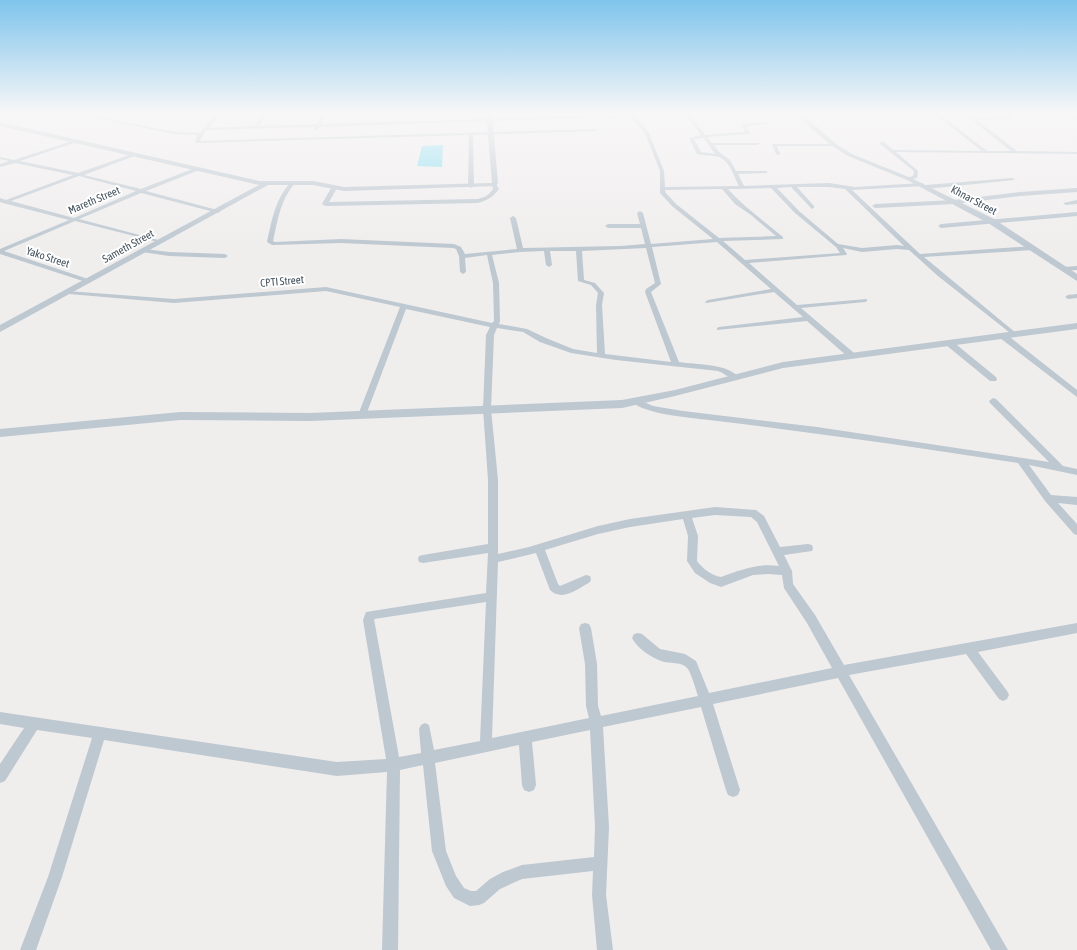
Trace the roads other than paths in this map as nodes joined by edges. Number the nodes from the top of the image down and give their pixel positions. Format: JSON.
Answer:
{"nodes":[{"id":1,"x":26,"y":157,"type":"edge"},
{"id":2,"x":126,"y":157,"type":"edge"},
{"id":3,"x":149,"y":157,"type":"edge"},
{"id":4,"x":471,"y":157,"type":"edge"},
{"id":5,"x":492,"y":157,"type":"edge"},
{"id":6,"x":657,"y":157,"type":"edge"},
{"id":7,"x":722,"y":157,"type":"edge"},
{"id":8,"x":856,"y":157,"type":"edge"},
{"id":9,"x":899,"y":157,"type":"edge"},
{"id":10,"x":0,"y":158,"type":"edge"},
{"id":11,"x":15,"y":161,"type":"junction"},
{"id":12,"x":0,"y":166,"type":"edge"},
{"id":13,"x":197,"y":169,"type":"junction"},
{"id":14,"x":766,"y":172,"type":"dead end"},
{"id":15,"x":734,"y":173,"type":"junction"},
{"id":16,"x":79,"y":175,"type":"junction"},
{"id":17,"x":909,"y":179,"type":"junction"},
{"id":18,"x":1012,"y":179,"type":"dead end"},
{"id":19,"x":293,"y":183,"type":"junction"},
{"id":20,"x":267,"y":184,"type":"junction"},
{"id":21,"x":494,"y":185,"type":"junction"},
{"id":22,"x":471,"y":186,"type":"junction"},
{"id":23,"x":792,"y":186,"type":"junction"},
{"id":24,"x":924,"y":186,"type":"junction"},
{"id":25,"x":742,"y":187,"type":"junction"},
{"id":26,"x":773,"y":187,"type":"junction"},
{"id":27,"x":334,"y":188,"type":"junction"},
{"id":28,"x":724,"y":188,"type":"junction"},
{"id":29,"x":663,"y":189,"type":"junction"},
{"id":30,"x":848,"y":189,"type":"junction"},
{"id":31,"x":1077,"y":190,"type":"edge"},
{"id":32,"x":141,"y":191,"type":"junction"},
{"id":33,"x":2,"y":202,"type":"edge"},
{"id":34,"x":954,"y":202,"type":"junction"},
{"id":35,"x":1077,"y":202,"type":"edge"},
{"id":36,"x":1066,"y":203,"type":"dead end"},
{"id":37,"x":874,"y":206,"type":"dead end"},
{"id":38,"x":812,"y":208,"type":"dead end"},
{"id":39,"x":218,"y":211,"type":"junction"},
{"id":40,"x":640,"y":213,"type":"dead end"},
{"id":41,"x":1077,"y":214,"type":"edge"},
{"id":42,"x":513,"y":218,"type":"dead end"},
{"id":43,"x":72,"y":220,"type":"junction"},
{"id":44,"x":993,"y":222,"type":"junction"},
{"id":45,"x":608,"y":226,"type":"dead end"},
{"id":46,"x":643,"y":226,"type":"junction"},
{"id":47,"x":940,"y":226,"type":"dead end"},
{"id":48,"x":718,"y":240,"type":"junction"},
{"id":49,"x":160,"y":242,"type":"junction"},
{"id":50,"x":648,"y":246,"type":"junction"},
{"id":51,"x":838,"y":246,"type":"junction"},
{"id":52,"x":1033,"y":248,"type":"junction"},
{"id":53,"x":547,"y":249,"type":"junction"},
{"id":54,"x":579,"y":249,"type":"junction"},
{"id":55,"x":912,"y":249,"type":"junction"},
{"id":56,"x":520,"y":250,"type":"junction"},
{"id":57,"x":144,"y":251,"type":"junction"},
{"id":58,"x":0,"y":252,"type":"edge"},
{"id":59,"x":489,"y":254,"type":"junction"},
{"id":60,"x":225,"y":256,"type":"dead end"},
{"id":61,"x":462,"y":256,"type":"junction"},
{"id":62,"x":919,"y":256,"type":"junction"},
{"id":63,"x":743,"y":262,"type":"junction"},
{"id":64,"x":549,"y":265,"type":"dead end"},
{"id":65,"x":1077,"y":268,"type":"edge"},
{"id":66,"x":1064,"y":269,"type":"junction"},
{"id":67,"x":463,"y":272,"type":"dead end"},
{"id":68,"x":1077,"y":278,"type":"edge"},
{"id":69,"x":90,"y":281,"type":"junction"},
{"id":70,"x":775,"y":290,"type":"junction"},
{"id":71,"x":69,"y":292,"type":"junction"},
{"id":72,"x":1077,"y":296,"type":"edge"},
{"id":73,"x":1068,"y":297,"type":"dead end"},
{"id":74,"x":865,"y":300,"type":"dead end"},
{"id":75,"x":708,"y":302,"type":"dead end"},
{"id":76,"x":404,"y":306,"type":"junction"},
{"id":77,"x":795,"y":307,"type":"junction"},
{"id":78,"x":807,"y":319,"type":"junction"},
{"id":79,"x":2,"y":326,"type":"edge"},
{"id":80,"x":495,"y":326,"type":"junction"},
{"id":81,"x":1077,"y":326,"type":"edge"},
{"id":82,"x":719,"y":329,"type":"dead end"},
{"id":83,"x":1014,"y":334,"type":"junction"},
{"id":84,"x":1002,"y":336,"type":"junction"},
{"id":85,"x":949,"y":343,"type":"junction"},
{"id":86,"x":600,"y":356,"type":"junction"},
{"id":87,"x":851,"y":356,"type":"junction"},
{"id":88,"x":676,"y":365,"type":"junction"},
{"id":89,"x":734,"y":377,"type":"junction"},
{"id":90,"x":992,"y":379,"type":"dead end"},
{"id":91,"x":1077,"y":394,"type":"edge"},
{"id":92,"x":993,"y":401,"type":"dead end"},
{"id":93,"x":637,"y":402,"type":"junction"},
{"id":94,"x":487,"y":409,"type":"junction"},
{"id":95,"x":362,"y":415,"type":"junction"},
{"id":96,"x":0,"y":433,"type":"edge"},
{"id":97,"x":1021,"y":461,"type":"junction"},
{"id":98,"x":1060,"y":468,"type":"junction"},
{"id":99,"x":1077,"y":472,"type":"edge"},
{"id":100,"x":1048,"y":498,"type":"junction"},
{"id":101,"x":1077,"y":501,"type":"edge"},
{"id":102,"x":686,"y":515,"type":"junction"},
{"id":103,"x":1077,"y":531,"type":"edge"},
{"id":104,"x":492,"y":548,"type":"junction"},
{"id":105,"x":539,"y":548,"type":"junction"},
{"id":106,"x":808,"y":548,"type":"dead end"},
{"id":107,"x":777,"y":552,"type":"junction"},
{"id":108,"x":422,"y":559,"type":"dead end"},
{"id":109,"x":493,"y":559,"type":"junction"},
{"id":110,"x":787,"y":571,"type":"junction"},
{"id":111,"x":586,"y":578,"type":"dead end"},
{"id":112,"x":490,"y":597,"type":"junction"},
{"id":113,"x":585,"y":628,"type":"dead end"},
{"id":114,"x":1077,"y":628,"type":"edge"},
{"id":115,"x":638,"y":638,"type":"dead end"},
{"id":116,"x":969,"y":648,"type":"junction"},
{"id":117,"x":841,"y":672,"type":"junction"},
{"id":118,"x":1003,"y":696,"type":"dead end"},
{"id":119,"x":705,"y":699,"type":"junction"},
{"id":120,"x":0,"y":718,"type":"edge"},
{"id":121,"x":596,"y":722,"type":"junction"},
{"id":122,"x":34,"y":723,"type":"junction"},
{"id":123,"x":425,"y":729,"type":"dead end"},
{"id":124,"x":100,"y":733,"type":"junction"},
{"id":125,"x":524,"y":737,"type":"junction"},
{"id":126,"x":486,"y":745,"type":"junction"},
{"id":127,"x":429,"y":758,"type":"junction"},
{"id":128,"x":394,"y":765,"type":"junction"},
{"id":129,"x":0,"y":776,"type":"edge"},
{"id":130,"x":529,"y":785,"type":"dead end"},
{"id":131,"x":733,"y":790,"type":"dead end"},
{"id":132,"x":601,"y":863,"type":"junction"},
{"id":133,"x":28,"y":950,"type":"edge"},
{"id":134,"x":390,"y":950,"type":"edge"},
{"id":135,"x":605,"y":950,"type":"edge"},
{"id":136,"x":1000,"y":950,"type":"edge"}],
"edges":[{"from":1,"to":11,"type":"street"},
{"from":2,"to":16,"type":"street"},
{"from":3,"to":13,"type":"street"},
{"from":4,"to":22,"type":"street"},
{"from":5,"to":21,"type":"street"},
{"from":6,"to":29,"type":"street"},
{"from":7,"to":15,"type":"street"},
{"from":8,"to":17,"type":"street","name":"Khnar Street"},
{"from":9,"to":17,"type":"street"},
{"from":10,"to":11,"type":"street"},
{"from":11,"to":12,"type":"street"},
{"from":11,"to":16,"type":"street"},
{"from":13,"to":20,"type":"street"},
{"from":13,"to":32,"type":"street","name":"Mareth Street"},
{"from":14,"to":15,"type":"street"},
{"from":15,"to":25,"type":"street"},
{"from":16,"to":32,"type":"street"},
{"from":16,"to":33,"type":"street"},
{"from":17,"to":24,"type":"street","name":"Khnar Street"},
{"from":18,"to":24,"type":"street"},
{"from":19,"to":20,"type":"street"},
{"from":19,"to":27,"type":"street"},
{"from":19,"to":61,"type":"street"},
{"from":20,"to":39,"type":"street","name":"Sameth Street"},
{"from":21,"to":22,"type":"street"},
{"from":21,"to":27,"type":"street"},
{"from":22,"to":27,"type":"street"},
{"from":23,"to":26,"type":"street"},
{"from":23,"to":30,"type":"street"},
{"from":23,"to":38,"type":"street"},
{"from":24,"to":30,"type":"street"},
{"from":24,"to":34,"type":"street","name":"Khnar Street"},
{"from":25,"to":26,"type":"street"},
{"from":25,"to":28,"type":"street"},
{"from":26,"to":51,"type":"street"},
{"from":28,"to":29,"type":"street"},
{"from":28,"to":48,"type":"street"},
{"from":29,"to":48,"type":"street"},
{"from":30,"to":55,"type":"street"},
{"from":31,"to":34,"type":"street"},
{"from":32,"to":39,"type":"street"},
{"from":32,"to":43,"type":"street","name":"Mareth Street"},
{"from":33,"to":43,"type":"street"},
{"from":34,"to":37,"type":"street"},
{"from":34,"to":44,"type":"street","name":"Khnar Street"},
{"from":35,"to":36,"type":"street"},
{"from":39,"to":49,"type":"street","name":"Sameth Street"},
{"from":40,"to":46,"type":"street"},
{"from":41,"to":44,"type":"street"},
{"from":42,"to":56,"type":"street"},
{"from":43,"to":49,"type":"street"},
{"from":43,"to":58,"type":"street","name":"Mareth Street"},
{"from":44,"to":47,"type":"street"},
{"from":44,"to":52,"type":"street","name":"Khnar Street"},
{"from":45,"to":46,"type":"street"},
{"from":46,"to":50,"type":"street"},
{"from":48,"to":50,"type":"street"},
{"from":48,"to":63,"type":"street"},
{"from":49,"to":57,"type":"street","name":"Sameth Street"},
{"from":50,"to":54,"type":"street"},
{"from":50,"to":88,"type":"street"},
{"from":51,"to":55,"type":"street"},
{"from":51,"to":63,"type":"street"},
{"from":52,"to":62,"type":"street"},
{"from":52,"to":66,"type":"street","name":"Khnar Street"},
{"from":53,"to":54,"type":"street"},
{"from":53,"to":56,"type":"street"},
{"from":53,"to":64,"type":"street"},
{"from":54,"to":86,"type":"street"},
{"from":55,"to":62,"type":"street"},
{"from":56,"to":59,"type":"street"},
{"from":57,"to":60,"type":"street"},
{"from":57,"to":69,"type":"street","name":"Sameth Street"},
{"from":58,"to":69,"type":"street","name":"Yako Street"},
{"from":59,"to":61,"type":"street"},
{"from":59,"to":80,"type":"street"},
{"from":61,"to":67,"type":"street"},
{"from":62,"to":83,"type":"street"},
{"from":63,"to":70,"type":"street"},
{"from":65,"to":66,"type":"street"},
{"from":66,"to":68,"type":"street","name":"Khnar Street"},
{"from":69,"to":71,"type":"street","name":"Sameth Street"},
{"from":70,"to":75,"type":"street"},
{"from":70,"to":77,"type":"street"},
{"from":71,"to":76,"type":"street","name":"CPTI Street"},
{"from":71,"to":79,"type":"street","name":"Sameth Street"},
{"from":72,"to":73,"type":"street"},
{"from":74,"to":77,"type":"street"},
{"from":76,"to":80,"type":"street","name":"CPTI Street"},
{"from":76,"to":95,"type":"street"},
{"from":77,"to":78,"type":"street"},
{"from":78,"to":82,"type":"street"},
{"from":78,"to":87,"type":"street"},
{"from":80,"to":86,"type":"street","name":"CPTI Street"},
{"from":80,"to":94,"type":"street"},
{"from":81,"to":83,"type":"street"},
{"from":83,"to":84,"type":"street"},
{"from":84,"to":85,"type":"street"},
{"from":84,"to":91,"type":"street"},
{"from":85,"to":87,"type":"street"},
{"from":85,"to":90,"type":"street"},
{"from":86,"to":88,"type":"street","name":"CPTI Street"},
{"from":87,"to":89,"type":"street"},
{"from":88,"to":89,"type":"street","name":"CPTI Street"},
{"from":89,"to":93,"type":"street"},
{"from":92,"to":98,"type":"street"},
{"from":93,"to":94,"type":"street"},
{"from":93,"to":97,"type":"street"},
{"from":94,"to":95,"type":"street"},
{"from":94,"to":104,"type":"street"},
{"from":95,"to":96,"type":"street"},
{"from":97,"to":98,"type":"street"},
{"from":97,"to":100,"type":"street"},
{"from":98,"to":99,"type":"street"},
{"from":100,"to":101,"type":"street"},
{"from":100,"to":103,"type":"street"},
{"from":102,"to":105,"type":"street"},
{"from":102,"to":107,"type":"street"},
{"from":102,"to":110,"type":"street"},
{"from":104,"to":108,"type":"street"},
{"from":104,"to":109,"type":"street"},
{"from":105,"to":109,"type":"street"},
{"from":105,"to":111,"type":"street"},
{"from":106,"to":107,"type":"street"},
{"from":107,"to":110,"type":"street"},
{"from":109,"to":112,"type":"street"},
{"from":110,"to":117,"type":"street"},
{"from":112,"to":126,"type":"street"},
{"from":112,"to":128,"type":"street"},
{"from":113,"to":121,"type":"street"},
{"from":114,"to":116,"type":"street"},
{"from":115,"to":119,"type":"street"},
{"from":116,"to":117,"type":"street"},
{"from":116,"to":118,"type":"street"},
{"from":117,"to":119,"type":"street"},
{"from":117,"to":136,"type":"street"},
{"from":119,"to":121,"type":"street"},
{"from":119,"to":131,"type":"street"},
{"from":120,"to":122,"type":"street"},
{"from":121,"to":125,"type":"street"},
{"from":121,"to":132,"type":"street"},
{"from":122,"to":124,"type":"street"},
{"from":122,"to":129,"type":"street"},
{"from":123,"to":127,"type":"street"},
{"from":124,"to":128,"type":"street"},
{"from":124,"to":133,"type":"street"},
{"from":125,"to":126,"type":"street"},
{"from":125,"to":130,"type":"street"},
{"from":126,"to":127,"type":"street"},
{"from":127,"to":128,"type":"street"},
{"from":127,"to":132,"type":"street"},
{"from":128,"to":134,"type":"street"},
{"from":132,"to":135,"type":"street"}]}
